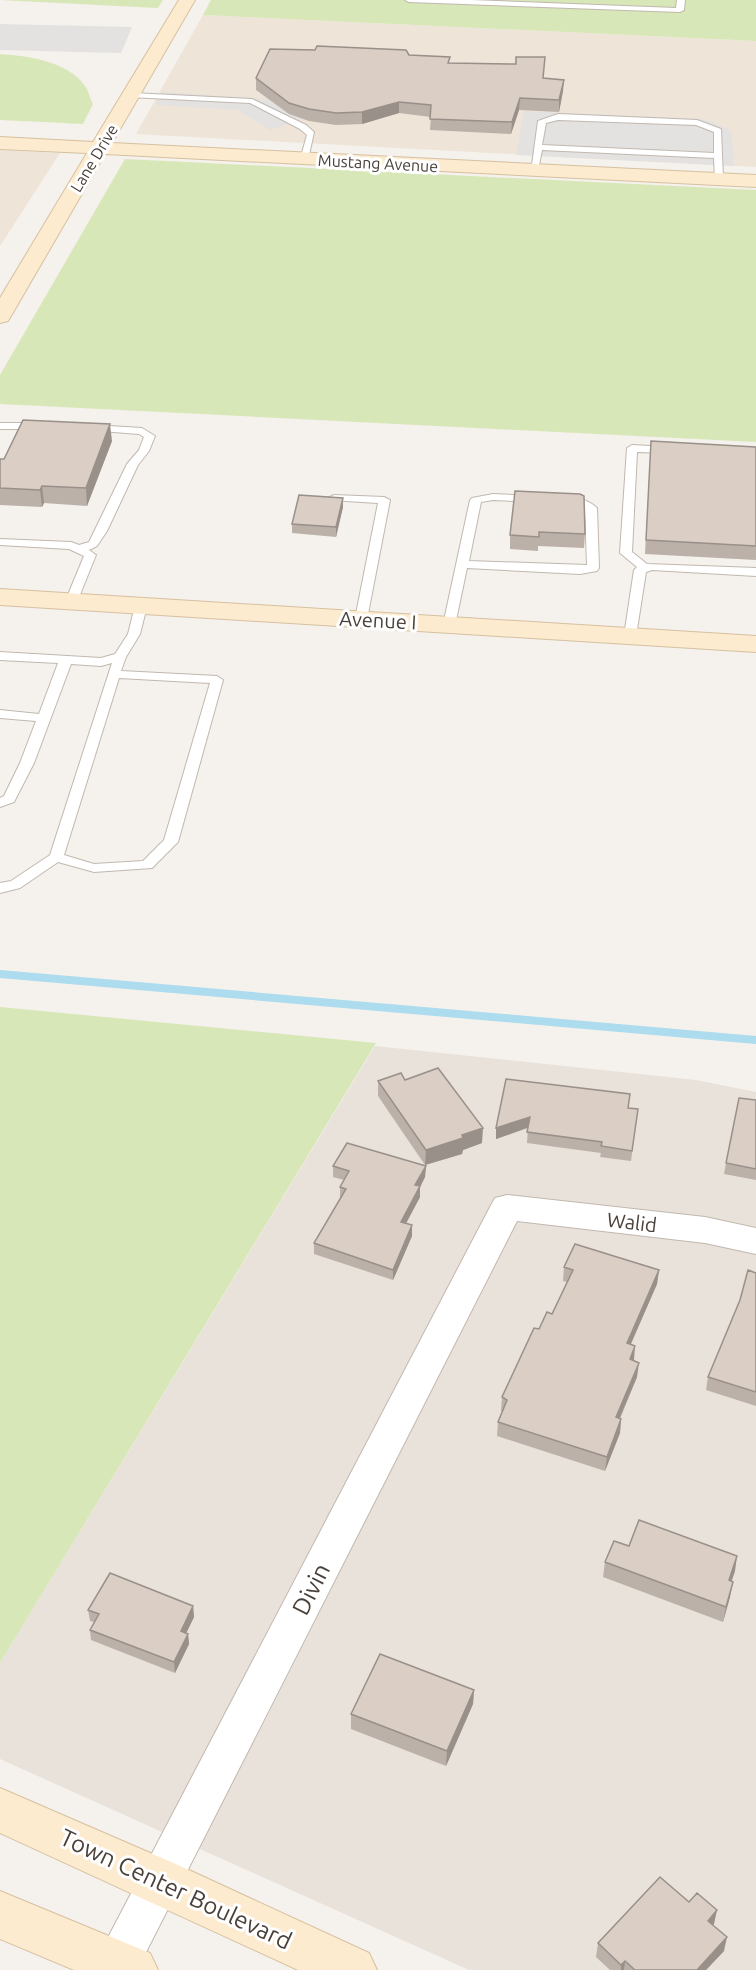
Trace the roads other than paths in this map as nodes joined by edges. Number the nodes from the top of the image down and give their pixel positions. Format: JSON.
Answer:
{"nodes":[{"id":1,"x":187,"y":0,"type":"edge"},
{"id":2,"x":409,"y":0,"type":"edge"},
{"id":3,"x":681,"y":0,"type":"edge"},
{"id":4,"x":132,"y":95,"type":"junction"},
{"id":5,"x":0,"y":143,"type":"edge"},
{"id":6,"x":538,"y":147,"type":"junction"},
{"id":7,"x":100,"y":149,"type":"junction"},
{"id":8,"x":719,"y":156,"type":"junction"},
{"id":9,"x":304,"y":160,"type":"junction"},
{"id":10,"x":534,"y":170,"type":"junction"},
{"id":11,"x":719,"y":179,"type":"junction"},
{"id":12,"x":756,"y":181,"type":"edge"},
{"id":13,"x":2,"y":309,"type":"edge"},
{"id":14,"x":0,"y":426,"type":"edge"},
{"id":15,"x":50,"y":426,"type":"edge"},
{"id":16,"x":85,"y":428,"type":"edge"},
{"id":17,"x":677,"y":450,"type":"edge"},
{"id":18,"x":334,"y":498,"type":"edge"},
{"id":19,"x":0,"y":542,"type":"edge"},
{"id":20,"x":81,"y":549,"type":"junction"},
{"id":21,"x":462,"y":564,"type":"junction"},
{"id":22,"x":645,"y":568,"type":"junction"},
{"id":23,"x":756,"y":572,"type":"edge"},
{"id":24,"x":0,"y":597,"type":"edge"},
{"id":25,"x":71,"y":602,"type":"junction"},
{"id":26,"x":141,"y":606,"type":"junction"},
{"id":27,"x":361,"y":620,"type":"junction"},
{"id":28,"x":449,"y":625,"type":"junction"},
{"id":29,"x":630,"y":636,"type":"junction"},
{"id":30,"x":756,"y":644,"type":"edge"},
{"id":31,"x":0,"y":656,"type":"edge"},
{"id":32,"x":120,"y":657,"type":"junction"},
{"id":33,"x":66,"y":660,"type":"junction"},
{"id":34,"x":114,"y":674,"type":"junction"},
{"id":35,"x":0,"y":714,"type":"edge"},
{"id":36,"x":44,"y":718,"type":"junction"},
{"id":37,"x":0,"y":803,"type":"edge"},
{"id":38,"x":56,"y":857,"type":"junction"},
{"id":39,"x":0,"y":888,"type":"edge"},
{"id":40,"x":507,"y":1207,"type":"joint"},
{"id":41,"x":756,"y":1241,"type":"edge"},
{"id":42,"x":0,"y":1810,"type":"edge"},
{"id":43,"x":161,"y":1881,"type":"junction"},
{"id":44,"x":0,"y":1916,"type":"edge"},
{"id":45,"x":122,"y":1967,"type":"edge"},
{"id":46,"x":352,"y":1970,"type":"edge"}],
"edges":[{"from":1,"to":4,"type":"main road","name":"Lane Drive"},
{"from":2,"to":3,"type":"lane"},
{"from":4,"to":7,"type":"main road","name":"Lane Drive"},
{"from":4,"to":9,"type":"lane"},
{"from":5,"to":7,"type":"main road","name":"Mustang Avenue"},
{"from":6,"to":8,"type":"lane"},
{"from":6,"to":8,"type":"lane"},
{"from":6,"to":10,"type":"lane"},
{"from":7,"to":9,"type":"main road","name":"Mustang Avenue"},
{"from":7,"to":13,"type":"main road","name":"Lane Drive"},
{"from":8,"to":11,"type":"lane"},
{"from":9,"to":10,"type":"main road","name":"Mustang Avenue"},
{"from":10,"to":11,"type":"main road","name":"Mustang Avenue"},
{"from":11,"to":12,"type":"main road","name":"Mustang Avenue"},
{"from":14,"to":15,"type":"lane"},
{"from":16,"to":20,"type":"lane"},
{"from":17,"to":22,"type":"lane"},
{"from":18,"to":27,"type":"lane"},
{"from":19,"to":20,"type":"lane"},
{"from":20,"to":25,"type":"lane"},
{"from":21,"to":21,"type":"lane"},
{"from":21,"to":28,"type":"lane"},
{"from":22,"to":23,"type":"lane"},
{"from":22,"to":29,"type":"lane"},
{"from":24,"to":25,"type":"main road","name":"Avenue I"},
{"from":25,"to":26,"type":"main road","name":"Avenue I"},
{"from":26,"to":27,"type":"main road","name":"Avenue I"},
{"from":26,"to":32,"type":"lane"},
{"from":27,"to":28,"type":"main road","name":"Avenue I"},
{"from":28,"to":29,"type":"main road","name":"Avenue I"},
{"from":29,"to":30,"type":"main road","name":"Avenue I"},
{"from":31,"to":33,"type":"lane"},
{"from":32,"to":33,"type":"lane"},
{"from":32,"to":34,"type":"lane"},
{"from":33,"to":36,"type":"lane"},
{"from":34,"to":38,"type":"lane"},
{"from":34,"to":38,"type":"lane"},
{"from":35,"to":36,"type":"lane"},
{"from":36,"to":37,"type":"lane"},
{"from":38,"to":39,"type":"lane"},
{"from":40,"to":41,"type":"street","name":"Walid"},
{"from":40,"to":43,"type":"street","name":"Divin"},
{"from":42,"to":43,"type":"main road","name":"Town Center Boulevard"},
{"from":43,"to":45,"type":"street","name":"Divin"},
{"from":43,"to":46,"type":"main road","name":"Town Center Boulevard"},
{"from":44,"to":45,"type":"main road"}]}
